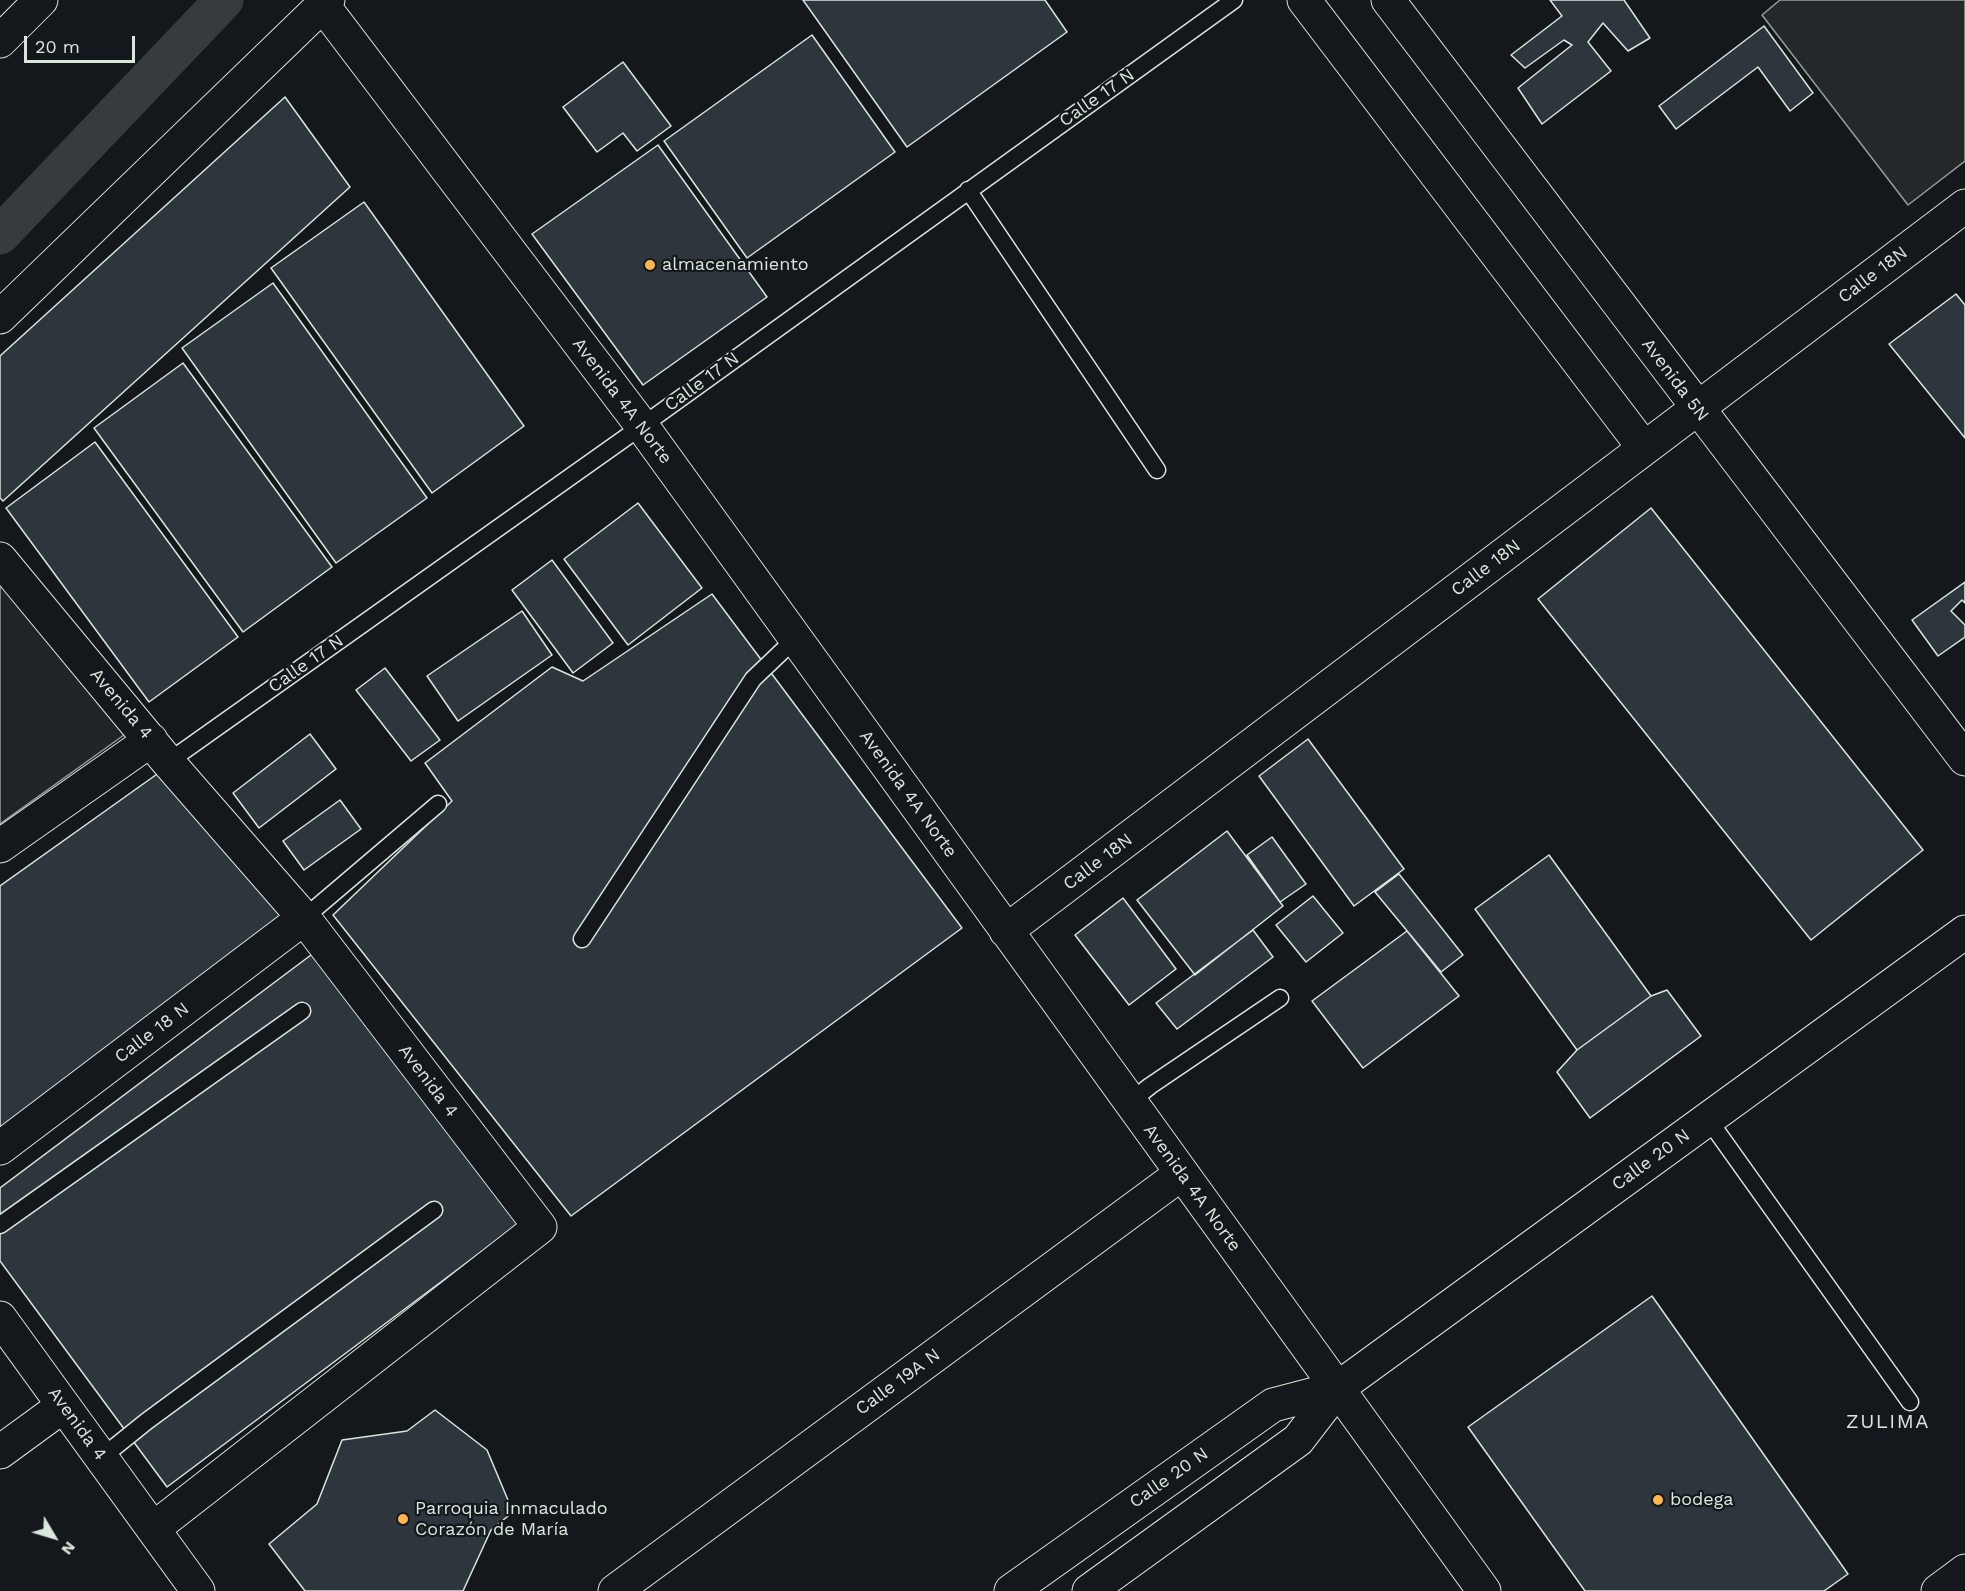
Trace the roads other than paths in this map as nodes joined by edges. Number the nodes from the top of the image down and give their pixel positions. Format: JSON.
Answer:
{"nodes":[{"id":1,"x":42,"y":0,"type":"edge"},
{"id":2,"x":1234,"y":0,"type":"edge"},
{"id":3,"x":1304,"y":0,"type":"edge"},
{"id":4,"x":1388,"y":0,"type":"edge"},
{"id":5,"x":325,"y":2,"type":"edge"},
{"id":6,"x":0,"y":41,"type":"edge"},
{"id":7,"x":968,"y":190,"type":"junction"},
{"id":8,"x":1965,"y":206,"type":"edge"},
{"id":9,"x":0,"y":317,"type":"edge"},
{"id":10,"x":1697,"y":409,"type":"junction"},
{"id":11,"x":642,"y":426,"type":"junction"},
{"id":12,"x":1644,"y":448,"type":"junction"},
{"id":13,"x":1157,"y":470,"type":"dead end"},
{"id":14,"x":0,"y":560,"type":"edge"},
{"id":15,"x":796,"y":638,"type":"junction"},
{"id":16,"x":160,"y":751,"type":"junction"},
{"id":17,"x":1965,"y":759,"type":"edge"},
{"id":18,"x":438,"y":804,"type":"dead end"},
{"id":19,"x":0,"y":846,"type":"edge"},
{"id":20,"x":304,"y":918,"type":"junction"},
{"id":21,"x":1006,"y":931,"type":"junction"},
{"id":22,"x":1965,"y":932,"type":"edge"},
{"id":23,"x":582,"y":939,"type":"dead end"},
{"id":24,"x":1280,"y":998,"type":"dead end"},
{"id":25,"x":302,"y":1011,"type":"dead end"},
{"id":26,"x":1130,"y":1102,"type":"junction"},
{"id":27,"x":1708,"y":1119,"type":"junction"},
{"id":28,"x":0,"y":1148,"type":"edge"},
{"id":29,"x":1181,"y":1174,"type":"junction"},
{"id":30,"x":434,"y":1210,"type":"dead end"},
{"id":31,"x":0,"y":1225,"type":"edge"},
{"id":32,"x":0,"y":1318,"type":"edge"},
{"id":33,"x":1338,"y":1388,"type":"junction"},
{"id":34,"x":1910,"y":1402,"type":"dead end"},
{"id":35,"x":63,"y":1406,"type":"junction"},
{"id":36,"x":0,"y":1452,"type":"edge"},
{"id":37,"x":101,"y":1458,"type":"junction"},
{"id":38,"x":153,"y":1529,"type":"junction"},
{"id":39,"x":1965,"y":1571,"type":"edge"},
{"id":40,"x":198,"y":1591,"type":"edge"},
{"id":41,"x":615,"y":1591,"type":"edge"},
{"id":42,"x":1011,"y":1591,"type":"edge"},
{"id":43,"x":1089,"y":1591,"type":"edge"},
{"id":44,"x":1484,"y":1591,"type":"edge"},
{"id":45,"x":1938,"y":1591,"type":"edge"}],
"edges":[{"from":1,"to":6,"type":"street"},
{"from":2,"to":7,"type":"lane","name":"Calle 17 N"},
{"from":3,"to":12,"type":"street"},
{"from":4,"to":10,"type":"street","name":"Avenida 5N"},
{"from":5,"to":9,"type":"street"},
{"from":5,"to":11,"type":"street","name":"Avenida 4A Norte"},
{"from":7,"to":11,"type":"lane","name":"Calle 17 N"},
{"from":7,"to":13,"type":"lane"},
{"from":8,"to":10,"type":"street","name":"Calle 18N"},
{"from":10,"to":12,"type":"street","name":"Calle 18N"},
{"from":10,"to":17,"type":"street","name":"Avenida 5N"},
{"from":11,"to":15,"type":"street","name":"Avenida 4A Norte"},
{"from":11,"to":16,"type":"lane","name":"Calle 17 N"},
{"from":12,"to":21,"type":"street","name":"Calle 18N"},
{"from":14,"to":16,"type":"street","name":"Avenida 4"},
{"from":15,"to":21,"type":"street","name":"Avenida 4A Norte"},
{"from":15,"to":23,"type":"lane"},
{"from":16,"to":19,"type":"street","name":"Calle 17 N"},
{"from":16,"to":20,"type":"street","name":"Avenida 4"},
{"from":18,"to":20,"type":"lane"},
{"from":20,"to":28,"type":"street","name":"Calle 18 N"},
{"from":20,"to":38,"type":"street","name":"Avenida 4"},
{"from":21,"to":26,"type":"street","name":"Avenida 4A Norte"},
{"from":22,"to":27,"type":"street","name":"Calle 20 N"},
{"from":24,"to":26,"type":"lane"},
{"from":25,"to":31,"type":"lane"},
{"from":26,"to":29,"type":"street","name":"Avenida 4A Norte"},
{"from":27,"to":33,"type":"street","name":"Calle 20 N"},
{"from":27,"to":34,"type":"lane"},
{"from":29,"to":33,"type":"street","name":"Avenida 4A Norte"},
{"from":29,"to":41,"type":"street","name":"Calle 19A N"},
{"from":30,"to":37,"type":"lane"},
{"from":32,"to":35,"type":"street","name":"Avenida 4"},
{"from":33,"to":42,"type":"street","name":"Calle 20 N"},
{"from":33,"to":43,"type":"street","name":"Calle 20 N"},
{"from":33,"to":44,"type":"street","name":"Avenida 4A Norte"},
{"from":35,"to":36,"type":"street"},
{"from":35,"to":37,"type":"street","name":"Avenida 4"},
{"from":37,"to":38,"type":"street","name":"Avenida 4"},
{"from":38,"to":40,"type":"street","name":"Avenida 4"},
{"from":39,"to":45,"type":"street"}]}
